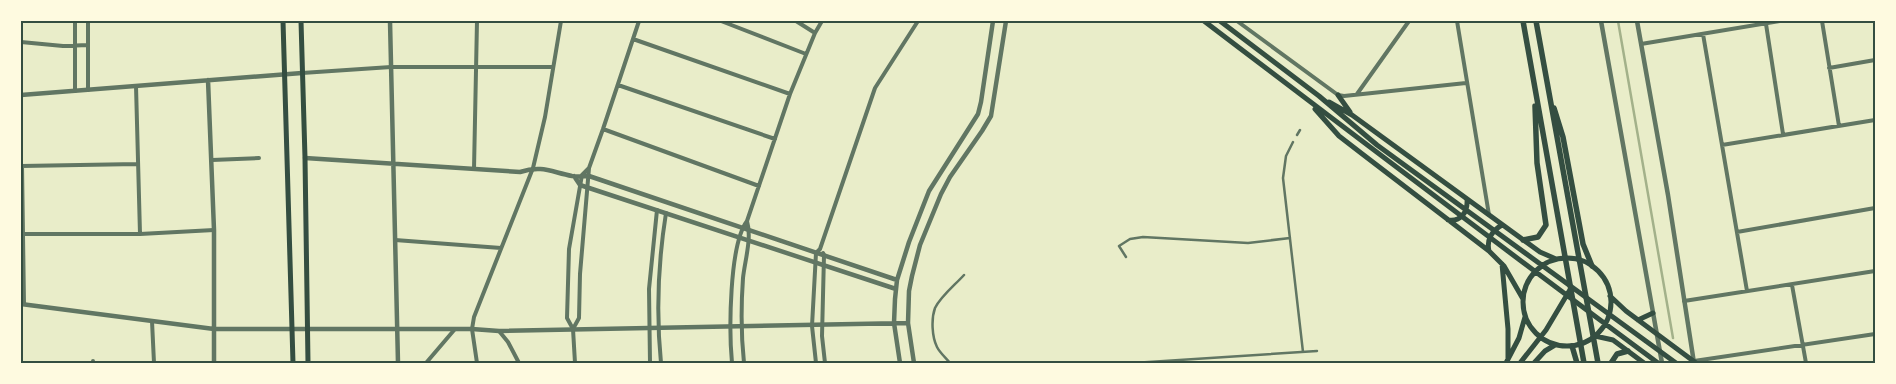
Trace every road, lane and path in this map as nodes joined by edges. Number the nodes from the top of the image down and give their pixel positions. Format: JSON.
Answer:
{"nodes":[{"id":1,"x":75,"y":21,"type":"edge"},
{"id":2,"x":88,"y":21,"type":"edge"},
{"id":3,"x":283,"y":21,"type":"edge"},
{"id":4,"x":300,"y":21,"type":"edge"},
{"id":5,"x":390,"y":21,"type":"edge"},
{"id":6,"x":478,"y":21,"type":"edge"},
{"id":7,"x":562,"y":21,"type":"edge"},
{"id":8,"x":639,"y":21,"type":"edge"},
{"id":9,"x":720,"y":21,"type":"edge"},
{"id":10,"x":796,"y":21,"type":"edge"},
{"id":11,"x":822,"y":21,"type":"edge"},
{"id":12,"x":918,"y":21,"type":"edge"},
{"id":13,"x":993,"y":21,"type":"edge"},
{"id":14,"x":1006,"y":21,"type":"edge"},
{"id":15,"x":1204,"y":21,"type":"edge"},
{"id":16,"x":1220,"y":21,"type":"edge"},
{"id":17,"x":1237,"y":21,"type":"edge"},
{"id":18,"x":1409,"y":21,"type":"edge"},
{"id":19,"x":1456,"y":21,"type":"edge"},
{"id":20,"x":1523,"y":21,"type":"edge"},
{"id":21,"x":1536,"y":21,"type":"edge"},
{"id":22,"x":1601,"y":21,"type":"edge"},
{"id":23,"x":1637,"y":21,"type":"edge"},
{"id":24,"x":1780,"y":21,"type":"edge"},
{"id":25,"x":1822,"y":21,"type":"edge"},
{"id":26,"x":1766,"y":24,"type":"junction"},
{"id":27,"x":815,"y":33,"type":"junction"},
{"id":28,"x":1703,"y":34,"type":"junction"},
{"id":29,"x":633,"y":40,"type":"junction"},
{"id":30,"x":21,"y":42,"type":"edge"},
{"id":31,"x":1641,"y":44,"type":"junction"},
{"id":32,"x":75,"y":45,"type":"junction"},
{"id":33,"x":88,"y":45,"type":"junction"},
{"id":34,"x":806,"y":54,"type":"junction"},
{"id":35,"x":1875,"y":60,"type":"edge"},
{"id":36,"x":477,"y":66,"type":"junction"},
{"id":37,"x":553,"y":67,"type":"junction"},
{"id":38,"x":391,"y":68,"type":"junction"},
{"id":39,"x":1830,"y":68,"type":"junction"},
{"id":40,"x":302,"y":72,"type":"junction"},
{"id":41,"x":285,"y":74,"type":"junction"},
{"id":42,"x":208,"y":80,"type":"junction"},
{"id":43,"x":1546,"y":82,"type":"junction"},
{"id":44,"x":1466,"y":83,"type":"junction"},
{"id":45,"x":618,"y":84,"type":"junction"},
{"id":46,"x":136,"y":86,"type":"junction"},
{"id":47,"x":1534,"y":86,"type":"junction"},
{"id":48,"x":88,"y":90,"type":"junction"},
{"id":49,"x":75,"y":91,"type":"junction"},
{"id":50,"x":790,"y":94,"type":"junction"},
{"id":51,"x":1357,"y":94,"type":"junction"},
{"id":52,"x":21,"y":95,"type":"edge"},
{"id":53,"x":1338,"y":95,"type":"junction"},
{"id":54,"x":1318,"y":96,"type":"junction"},
{"id":55,"x":1308,"y":101,"type":"junction"},
{"id":56,"x":1352,"y":115,"type":"junction"},
{"id":57,"x":1875,"y":120,"type":"edge"},
{"id":58,"x":1839,"y":126,"type":"junction"},
{"id":59,"x":603,"y":129,"type":"junction"},
{"id":60,"x":1300,"y":130,"type":"dead end"},
{"id":61,"x":1783,"y":134,"type":"junction"},
{"id":62,"x":1297,"y":135,"type":"dead end"},
{"id":63,"x":775,"y":139,"type":"junction"},
{"id":64,"x":1293,"y":142,"type":"dead end"},
{"id":65,"x":1722,"y":145,"type":"junction"},
{"id":66,"x":1376,"y":148,"type":"junction"},
{"id":67,"x":260,"y":158,"type":"dead end"},
{"id":68,"x":305,"y":158,"type":"junction"},
{"id":69,"x":212,"y":160,"type":"junction"},
{"id":70,"x":138,"y":164,"type":"junction"},
{"id":71,"x":393,"y":164,"type":"junction"},
{"id":72,"x":22,"y":166,"type":"edge"},
{"id":73,"x":533,"y":168,"type":"junction"},
{"id":74,"x":589,"y":168,"type":"junction"},
{"id":75,"x":474,"y":169,"type":"junction"},
{"id":76,"x":582,"y":175,"type":"junction"},
{"id":77,"x":574,"y":176,"type":"junction"},
{"id":78,"x":589,"y":176,"type":"junction"},
{"id":79,"x":580,"y":185,"type":"junction"},
{"id":80,"x":759,"y":186,"type":"junction"},
{"id":81,"x":587,"y":187,"type":"junction"},
{"id":82,"x":1467,"y":200,"type":"junction"},
{"id":83,"x":1875,"y":208,"type":"edge"},
{"id":84,"x":658,"y":210,"type":"junction"},
{"id":85,"x":666,"y":213,"type":"junction"},
{"id":86,"x":1488,"y":215,"type":"junction"},
{"id":87,"x":1448,"y":220,"type":"junction"},
{"id":88,"x":747,"y":221,"type":"junction"},
{"id":89,"x":1502,"y":225,"type":"junction"},
{"id":90,"x":742,"y":228,"type":"junction"},
{"id":91,"x":214,"y":230,"type":"junction"},
{"id":92,"x":750,"y":230,"type":"junction"},
{"id":93,"x":1737,"y":232,"type":"junction"},
{"id":94,"x":24,"y":234,"type":"junction"},
{"id":95,"x":140,"y":234,"type":"junction"},
{"id":96,"x":740,"y":237,"type":"junction"},
{"id":97,"x":1290,"y":238,"type":"junction"},
{"id":98,"x":395,"y":240,"type":"junction"},
{"id":99,"x":748,"y":240,"type":"junction"},
{"id":100,"x":1523,"y":240,"type":"junction"},
{"id":101,"x":501,"y":248,"type":"junction"},
{"id":102,"x":818,"y":251,"type":"junction"},
{"id":103,"x":1489,"y":251,"type":"junction"},
{"id":104,"x":824,"y":255,"type":"junction"},
{"id":105,"x":1126,"y":257,"type":"dead end"},
{"id":106,"x":1556,"y":259,"type":"junction"},
{"id":107,"x":814,"y":262,"type":"junction"},
{"id":108,"x":823,"y":264,"type":"junction"},
{"id":109,"x":1502,"y":264,"type":"junction"},
{"id":110,"x":1592,"y":266,"type":"junction"},
{"id":111,"x":1875,"y":271,"type":"edge"},
{"id":112,"x":964,"y":275,"type":"dead end"},
{"id":113,"x":897,"y":280,"type":"junction"},
{"id":114,"x":1792,"y":285,"type":"junction"},
{"id":115,"x":1572,"y":288,"type":"junction"},
{"id":116,"x":896,"y":289,"type":"junction"},
{"id":117,"x":1747,"y":291,"type":"junction"},
{"id":118,"x":1610,"y":296,"type":"junction"},
{"id":119,"x":1523,"y":299,"type":"junction"},
{"id":120,"x":1684,"y":301,"type":"junction"},
{"id":121,"x":22,"y":304,"type":"edge"},
{"id":122,"x":1653,"y":313,"type":"junction"},
{"id":123,"x":1525,"y":317,"type":"junction"},
{"id":124,"x":1638,"y":320,"type":"junction"},
{"id":125,"x":152,"y":321,"type":"junction"},
{"id":126,"x":894,"y":323,"type":"junction"},
{"id":127,"x":908,"y":323,"type":"junction"},
{"id":128,"x":812,"y":326,"type":"junction"},
{"id":129,"x":822,"y":326,"type":"junction"},
{"id":130,"x":730,"y":327,"type":"junction"},
{"id":131,"x":742,"y":327,"type":"junction"},
{"id":132,"x":649,"y":328,"type":"junction"},
{"id":133,"x":658,"y":328,"type":"junction"},
{"id":134,"x":214,"y":329,"type":"junction"},
{"id":135,"x":307,"y":329,"type":"junction"},
{"id":136,"x":396,"y":329,"type":"junction"},
{"id":137,"x":455,"y":329,"type":"junction"},
{"id":138,"x":472,"y":329,"type":"junction"},
{"id":139,"x":573,"y":329,"type":"junction"},
{"id":140,"x":293,"y":330,"type":"junction"},
{"id":141,"x":498,"y":331,"type":"junction"},
{"id":142,"x":1657,"y":334,"type":"junction"},
{"id":143,"x":1875,"y":334,"type":"edge"},
{"id":144,"x":1595,"y":336,"type":"junction"},
{"id":145,"x":1555,"y":345,"type":"junction"},
{"id":146,"x":1803,"y":345,"type":"junction"},
{"id":147,"x":1572,"y":346,"type":"junction"},
{"id":148,"x":1317,"y":351,"type":"dead end"},
{"id":149,"x":1628,"y":351,"type":"junction"},
{"id":150,"x":1303,"y":352,"type":"junction"},
{"id":151,"x":1507,"y":361,"type":"edge"},
{"id":152,"x":1695,"y":362,"type":"edge"},
{"id":153,"x":154,"y":363,"type":"edge"},
{"id":154,"x":214,"y":363,"type":"edge"},
{"id":155,"x":294,"y":363,"type":"edge"},
{"id":156,"x":308,"y":363,"type":"edge"},
{"id":157,"x":398,"y":363,"type":"edge"},
{"id":158,"x":426,"y":363,"type":"edge"},
{"id":159,"x":477,"y":363,"type":"edge"},
{"id":160,"x":519,"y":363,"type":"edge"},
{"id":161,"x":575,"y":363,"type":"edge"},
{"id":162,"x":650,"y":363,"type":"edge"},
{"id":163,"x":661,"y":363,"type":"edge"},
{"id":164,"x":732,"y":363,"type":"edge"},
{"id":165,"x":744,"y":363,"type":"edge"},
{"id":166,"x":816,"y":363,"type":"edge"},
{"id":167,"x":825,"y":363,"type":"edge"},
{"id":168,"x":900,"y":363,"type":"edge"},
{"id":169,"x":914,"y":363,"type":"edge"},
{"id":170,"x":950,"y":363,"type":"edge"},
{"id":171,"x":1133,"y":363,"type":"edge"},
{"id":172,"x":1520,"y":363,"type":"edge"},
{"id":173,"x":1534,"y":363,"type":"edge"},
{"id":174,"x":1577,"y":363,"type":"edge"},
{"id":175,"x":1584,"y":363,"type":"edge"},
{"id":176,"x":1598,"y":363,"type":"edge"},
{"id":177,"x":1610,"y":363,"type":"edge"},
{"id":178,"x":1644,"y":363,"type":"edge"},
{"id":179,"x":1658,"y":363,"type":"edge"},
{"id":180,"x":1662,"y":363,"type":"edge"},
{"id":181,"x":1676,"y":363,"type":"edge"},
{"id":182,"x":1806,"y":363,"type":"edge"}],
"edges":[{"from":1,"to":32,"type":"street"},
{"from":2,"to":33,"type":"street"},
{"from":3,"to":41,"type":"main road"},
{"from":4,"to":40,"type":"main road"},
{"from":5,"to":38,"type":"street"},
{"from":6,"to":36,"type":"street"},
{"from":7,"to":37,"type":"street"},
{"from":8,"to":29,"type":"street"},
{"from":9,"to":34,"type":"street"},
{"from":10,"to":27,"type":"street"},
{"from":11,"to":27,"type":"street"},
{"from":12,"to":102,"type":"street"},
{"from":13,"to":113,"type":"street"},
{"from":14,"to":127,"type":"street"},
{"from":15,"to":55,"type":"main road"},
{"from":16,"to":54,"type":"main road"},
{"from":17,"to":53,"type":"street"},
{"from":18,"to":51,"type":"street"},
{"from":19,"to":44,"type":"street"},
{"from":20,"to":47,"type":"main road"},
{"from":21,"to":43,"type":"main road"},
{"from":22,"to":122,"type":"street"},
{"from":23,"to":31,"type":"street"},
{"from":24,"to":26,"type":"street"},
{"from":25,"to":39,"type":"street"},
{"from":26,"to":28,"type":"street"},
{"from":26,"to":61,"type":"street"},
{"from":27,"to":34,"type":"street"},
{"from":28,"to":31,"type":"street"},
{"from":28,"to":65,"type":"street"},
{"from":29,"to":45,"type":"street"},
{"from":29,"to":50,"type":"street"},
{"from":30,"to":32,"type":"street"},
{"from":31,"to":120,"type":"street"},
{"from":32,"to":33,"type":"street"},
{"from":32,"to":49,"type":"street"},
{"from":33,"to":48,"type":"street"},
{"from":34,"to":50,"type":"street"},
{"from":35,"to":39,"type":"street"},
{"from":36,"to":37,"type":"street"},
{"from":36,"to":38,"type":"street"},
{"from":36,"to":75,"type":"street"},
{"from":37,"to":73,"type":"street"},
{"from":38,"to":40,"type":"street"},
{"from":38,"to":71,"type":"street"},
{"from":39,"to":58,"type":"street"},
{"from":40,"to":41,"type":"street"},
{"from":40,"to":68,"type":"main road"},
{"from":41,"to":42,"type":"street"},
{"from":41,"to":140,"type":"main road"},
{"from":42,"to":46,"type":"street"},
{"from":42,"to":69,"type":"street"},
{"from":43,"to":110,"type":"main road"},
{"from":43,"to":176,"type":"main road"},
{"from":44,"to":51,"type":"street"},
{"from":44,"to":86,"type":"street"},
{"from":45,"to":59,"type":"street"},
{"from":45,"to":63,"type":"street"},
{"from":46,"to":48,"type":"street"},
{"from":46,"to":70,"type":"street"},
{"from":47,"to":100,"type":"main road"},
{"from":47,"to":115,"type":"main road"},
{"from":48,"to":49,"type":"street"},
{"from":49,"to":52,"type":"street"},
{"from":50,"to":63,"type":"street"},
{"from":51,"to":53,"type":"street"},
{"from":53,"to":56,"type":"main road"},
{"from":54,"to":56,"type":"main road"},
{"from":54,"to":66,"type":"main road"},
{"from":55,"to":66,"type":"main road"},
{"from":55,"to":87,"type":"main road"},
{"from":56,"to":82,"type":"main road"},
{"from":57,"to":58,"type":"street"},
{"from":58,"to":61,"type":"street"},
{"from":59,"to":74,"type":"street"},
{"from":59,"to":80,"type":"street"},
{"from":60,"to":62,"type":"street"},
{"from":61,"to":65,"type":"street"},
{"from":63,"to":80,"type":"street"},
{"from":64,"to":97,"type":"street"},
{"from":65,"to":93,"type":"street"},
{"from":66,"to":115,"type":"main road"},
{"from":66,"to":179,"type":"main road"},
{"from":67,"to":69,"type":"street"},
{"from":68,"to":71,"type":"street"},
{"from":68,"to":135,"type":"main road"},
{"from":69,"to":91,"type":"street"},
{"from":70,"to":72,"type":"street"},
{"from":70,"to":95,"type":"street"},
{"from":71,"to":75,"type":"street"},
{"from":71,"to":98,"type":"street"},
{"from":72,"to":94,"type":"street"},
{"from":73,"to":75,"type":"street"},
{"from":73,"to":77,"type":"street"},
{"from":73,"to":101,"type":"street"},
{"from":74,"to":76,"type":"street"},
{"from":74,"to":78,"type":"street"},
{"from":76,"to":77,"type":"street"},
{"from":76,"to":78,"type":"street"},
{"from":76,"to":79,"type":"street"},
{"from":77,"to":79,"type":"street"},
{"from":78,"to":81,"type":"street"},
{"from":78,"to":90,"type":"street"},
{"from":79,"to":81,"type":"street"},
{"from":79,"to":139,"type":"street"},
{"from":80,"to":88,"type":"street"},
{"from":81,"to":84,"type":"street"},
{"from":81,"to":139,"type":"street"},
{"from":82,"to":86,"type":"main road"},
{"from":82,"to":87,"type":"main road"},
{"from":83,"to":93,"type":"street"},
{"from":84,"to":85,"type":"street"},
{"from":84,"to":132,"type":"street"},
{"from":85,"to":96,"type":"street"},
{"from":85,"to":133,"type":"street"},
{"from":86,"to":89,"type":"main road"},
{"from":87,"to":103,"type":"main road"},
{"from":88,"to":90,"type":"street"},
{"from":88,"to":92,"type":"street"},
{"from":89,"to":100,"type":"main road"},
{"from":89,"to":103,"type":"main road"},
{"from":90,"to":92,"type":"street"},
{"from":90,"to":96,"type":"street"},
{"from":91,"to":95,"type":"street"},
{"from":91,"to":134,"type":"street"},
{"from":92,"to":99,"type":"street"},
{"from":92,"to":102,"type":"street"},
{"from":93,"to":117,"type":"street"},
{"from":94,"to":95,"type":"street"},
{"from":94,"to":121,"type":"street"},
{"from":96,"to":99,"type":"street"},
{"from":96,"to":130,"type":"street"},
{"from":97,"to":105,"type":"street"},
{"from":97,"to":150,"type":"street"},
{"from":98,"to":101,"type":"street"},
{"from":98,"to":136,"type":"street"},
{"from":99,"to":107,"type":"street"},
{"from":99,"to":131,"type":"street"},
{"from":100,"to":106,"type":"main road"},
{"from":101,"to":138,"type":"street"},
{"from":102,"to":104,"type":"street"},
{"from":102,"to":107,"type":"street"},
{"from":103,"to":109,"type":"main road"},
{"from":104,"to":108,"type":"street"},
{"from":104,"to":113,"type":"street"},
{"from":106,"to":110,"type":"main road"},
{"from":106,"to":119,"type":"main road"},
{"from":107,"to":108,"type":"street"},
{"from":107,"to":128,"type":"street"},
{"from":108,"to":116,"type":"street"},
{"from":108,"to":129,"type":"street"},
{"from":109,"to":119,"type":"main road"},
{"from":109,"to":151,"type":"main road"},
{"from":110,"to":118,"type":"main road"},
{"from":111,"to":114,"type":"street"},
{"from":112,"to":170,"type":"street"},
{"from":113,"to":116,"type":"street"},
{"from":114,"to":117,"type":"street"},
{"from":114,"to":146,"type":"street"},
{"from":115,"to":172,"type":"main road"},
{"from":115,"to":175,"type":"main road"},
{"from":115,"to":181,"type":"main road"},
{"from":116,"to":126,"type":"street"},
{"from":117,"to":120,"type":"street"},
{"from":118,"to":124,"type":"main road"},
{"from":118,"to":144,"type":"main road"},
{"from":119,"to":123,"type":"main road"},
{"from":120,"to":152,"type":"street"},
{"from":121,"to":125,"type":"street"},
{"from":122,"to":124,"type":"main road"},
{"from":122,"to":142,"type":"street"},
{"from":123,"to":145,"type":"main road"},
{"from":123,"to":151,"type":"main road"},
{"from":124,"to":142,"type":"main road"},
{"from":125,"to":134,"type":"street"},
{"from":125,"to":153,"type":"street"},
{"from":126,"to":127,"type":"street"},
{"from":126,"to":129,"type":"street"},
{"from":126,"to":168,"type":"street"},
{"from":127,"to":169,"type":"street"},
{"from":128,"to":129,"type":"street"},
{"from":128,"to":131,"type":"street"},
{"from":128,"to":166,"type":"street"},
{"from":129,"to":167,"type":"street"},
{"from":130,"to":131,"type":"street"},
{"from":130,"to":133,"type":"street"},
{"from":130,"to":164,"type":"street"},
{"from":131,"to":165,"type":"street"},
{"from":132,"to":133,"type":"street"},
{"from":132,"to":139,"type":"street"},
{"from":132,"to":162,"type":"street"},
{"from":133,"to":163,"type":"street"},
{"from":134,"to":140,"type":"street"},
{"from":134,"to":154,"type":"street"},
{"from":135,"to":136,"type":"street"},
{"from":135,"to":140,"type":"street"},
{"from":135,"to":156,"type":"main road"},
{"from":136,"to":137,"type":"street"},
{"from":136,"to":157,"type":"street"},
{"from":137,"to":138,"type":"street"},
{"from":137,"to":158,"type":"street"},
{"from":138,"to":141,"type":"street"},
{"from":138,"to":159,"type":"street"},
{"from":139,"to":141,"type":"street"},
{"from":139,"to":161,"type":"street"},
{"from":140,"to":155,"type":"main road"},
{"from":141,"to":160,"type":"street"},
{"from":142,"to":152,"type":"main road"},
{"from":142,"to":180,"type":"street"},
{"from":143,"to":146,"type":"street"},
{"from":144,"to":147,"type":"main road"},
{"from":144,"to":149,"type":"main road"},
{"from":145,"to":147,"type":"main road"},
{"from":145,"to":173,"type":"main road"},
{"from":146,"to":152,"type":"street"},
{"from":146,"to":182,"type":"street"},
{"from":147,"to":174,"type":"main road"},
{"from":148,"to":150,"type":"street"},
{"from":149,"to":177,"type":"main road"},
{"from":149,"to":178,"type":"main road"},
{"from":150,"to":171,"type":"street"}]}
